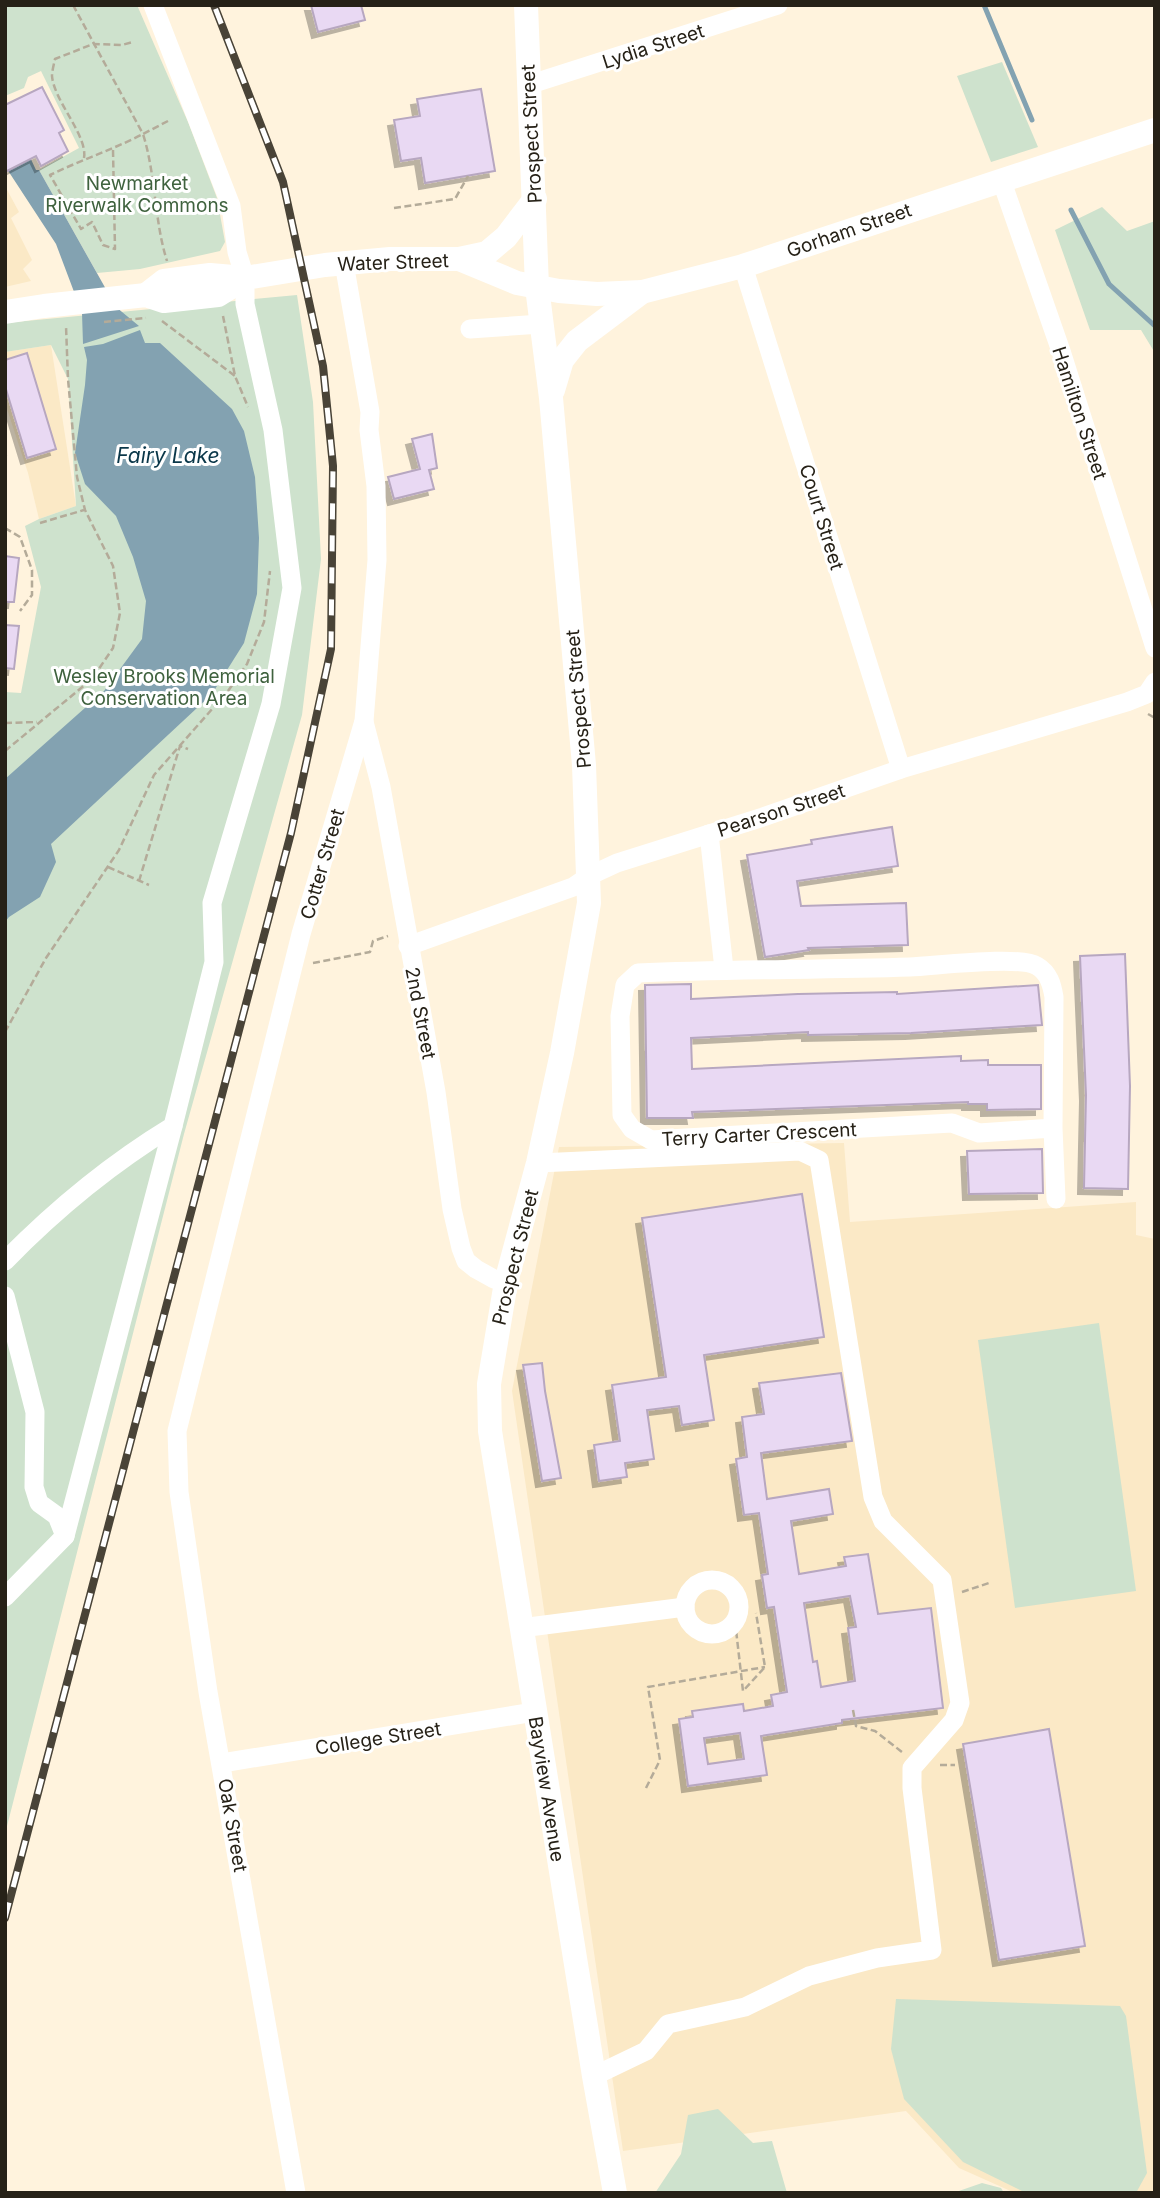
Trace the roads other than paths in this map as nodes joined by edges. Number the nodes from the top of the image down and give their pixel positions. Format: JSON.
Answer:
{"nodes":[{"id":1,"x":153,"y":5,"type":"edge"},
{"id":2,"x":526,"y":5,"type":"edge"},
{"id":3,"x":778,"y":5,"type":"edge"},
{"id":4,"x":528,"y":85,"type":"junction"},
{"id":5,"x":1155,"y":130,"type":"edge"},
{"id":6,"x":1001,"y":179,"type":"junction"},
{"id":7,"x":535,"y":199,"type":"junction"},
{"id":8,"x":459,"y":259,"type":"junction"},
{"id":9,"x":344,"y":263,"type":"junction"},
{"id":10,"x":743,"y":266,"type":"junction"},
{"id":11,"x":245,"y":278,"type":"junction"},
{"id":12,"x":537,"y":287,"type":"junction"},
{"id":13,"x":642,"y":292,"type":"junction"},
{"id":14,"x":5,"y":312,"type":"edge"},
{"id":15,"x":541,"y":324,"type":"junction"},
{"id":16,"x":470,"y":328,"type":"dead end"},
{"id":17,"x":551,"y":398,"type":"junction"},
{"id":18,"x":1155,"y":648,"type":"edge"},
{"id":19,"x":1155,"y":682,"type":"edge"},
{"id":20,"x":364,"y":721,"type":"junction"},
{"id":21,"x":901,"y":769,"type":"junction"},
{"id":22,"x":709,"y":834,"type":"junction"},
{"id":23,"x":589,"y":876,"type":"junction"},
{"id":24,"x":407,"y":937,"type":"junction"},
{"id":25,"x":724,"y":969,"type":"junction"},
{"id":26,"x":173,"y":1126,"type":"junction"},
{"id":27,"x":1054,"y":1128,"type":"junction"},
{"id":28,"x":538,"y":1163,"type":"junction"},
{"id":29,"x":1056,"y":1199,"type":"dead end"},
{"id":30,"x":5,"y":1261,"type":"edge"},
{"id":31,"x":506,"y":1282,"type":"junction"},
{"id":32,"x":5,"y":1296,"type":"edge"},
{"id":33,"x":489,"y":1384,"type":"joint"},
{"id":34,"x":177,"y":1456,"type":"joint"},
{"id":35,"x":65,"y":1536,"type":"junction"},
{"id":36,"x":5,"y":1597,"type":"edge"},
{"id":37,"x":685,"y":1607,"type":"junction"},
{"id":38,"x":521,"y":1628,"type":"junction"},
{"id":39,"x":534,"y":1712,"type":"junction"},
{"id":40,"x":222,"y":1763,"type":"junction"},
{"id":41,"x":594,"y":2076,"type":"junction"},
{"id":42,"x":296,"y":2193,"type":"edge"},
{"id":43,"x":615,"y":2193,"type":"edge"}],
"edges":[{"from":1,"to":11,"type":"street"},
{"from":2,"to":4,"type":"main road","name":"Prospect Street"},
{"from":3,"to":4,"type":"street","name":"Lydia Street"},
{"from":4,"to":7,"type":"main road","name":"Prospect Street"},
{"from":5,"to":6,"type":"main road","name":"Gorham Street"},
{"from":6,"to":10,"type":"main road","name":"Gorham Street"},
{"from":6,"to":18,"type":"street","name":"Hamilton Street"},
{"from":7,"to":8,"type":"main road"},
{"from":7,"to":12,"type":"main road","name":"Prospect Street"},
{"from":8,"to":9,"type":"main road","name":"Water Street"},
{"from":8,"to":12,"type":"main road","name":"Water Street"},
{"from":9,"to":11,"type":"main road","name":"Water Street"},
{"from":9,"to":20,"type":"street","name":"Cotter Street"},
{"from":10,"to":13,"type":"main road","name":"Gorham Street"},
{"from":10,"to":21,"type":"street","name":"Court Street"},
{"from":11,"to":14,"type":"main road","name":"Water Street"},
{"from":11,"to":26,"type":"street"},
{"from":12,"to":13,"type":"main road","name":"Gorham Street"},
{"from":12,"to":15,"type":"main road","name":"Prospect Street"},
{"from":13,"to":17,"type":"main road"},
{"from":15,"to":16,"type":"street"},
{"from":15,"to":17,"type":"main road","name":"Prospect Street"},
{"from":17,"to":23,"type":"main road","name":"Prospect Street"},
{"from":19,"to":21,"type":"street","name":"Pearson Street"},
{"from":20,"to":24,"type":"street","name":"2nd Street"},
{"from":20,"to":34,"type":"street","name":"Cotter Street"},
{"from":21,"to":22,"type":"street","name":"Pearson Street"},
{"from":22,"to":23,"type":"street","name":"Pearson Street"},
{"from":22,"to":25,"type":"street"},
{"from":23,"to":24,"type":"street","name":"Pearson Street"},
{"from":23,"to":28,"type":"main road","name":"Prospect Street"},
{"from":24,"to":31,"type":"street","name":"2nd Street"},
{"from":25,"to":27,"type":"street","name":"Terry Carter Crescent"},
{"from":25,"to":27,"type":"street","name":"Terry Carter Crescent"},
{"from":26,"to":30,"type":"street"},
{"from":26,"to":35,"type":"street"},
{"from":27,"to":29,"type":"street","name":"Terry Carter Crescent"},
{"from":28,"to":31,"type":"main road","name":"Prospect Street"},
{"from":28,"to":41,"type":"street"},
{"from":31,"to":33,"type":"main road","name":"Prospect Street"},
{"from":32,"to":35,"type":"street"},
{"from":33,"to":38,"type":"main road","name":"Bayview Avenue"},
{"from":34,"to":40,"type":"street","name":"Oak Street"},
{"from":35,"to":36,"type":"street"},
{"from":37,"to":37,"type":"street"},
{"from":37,"to":38,"type":"street"},
{"from":38,"to":39,"type":"main road","name":"Bayview Avenue"},
{"from":39,"to":40,"type":"street","name":"College Street"},
{"from":39,"to":41,"type":"main road","name":"Bayview Avenue"},
{"from":40,"to":42,"type":"street","name":"Oak Street"},
{"from":41,"to":43,"type":"main road","name":"Bayview Avenue"}]}
